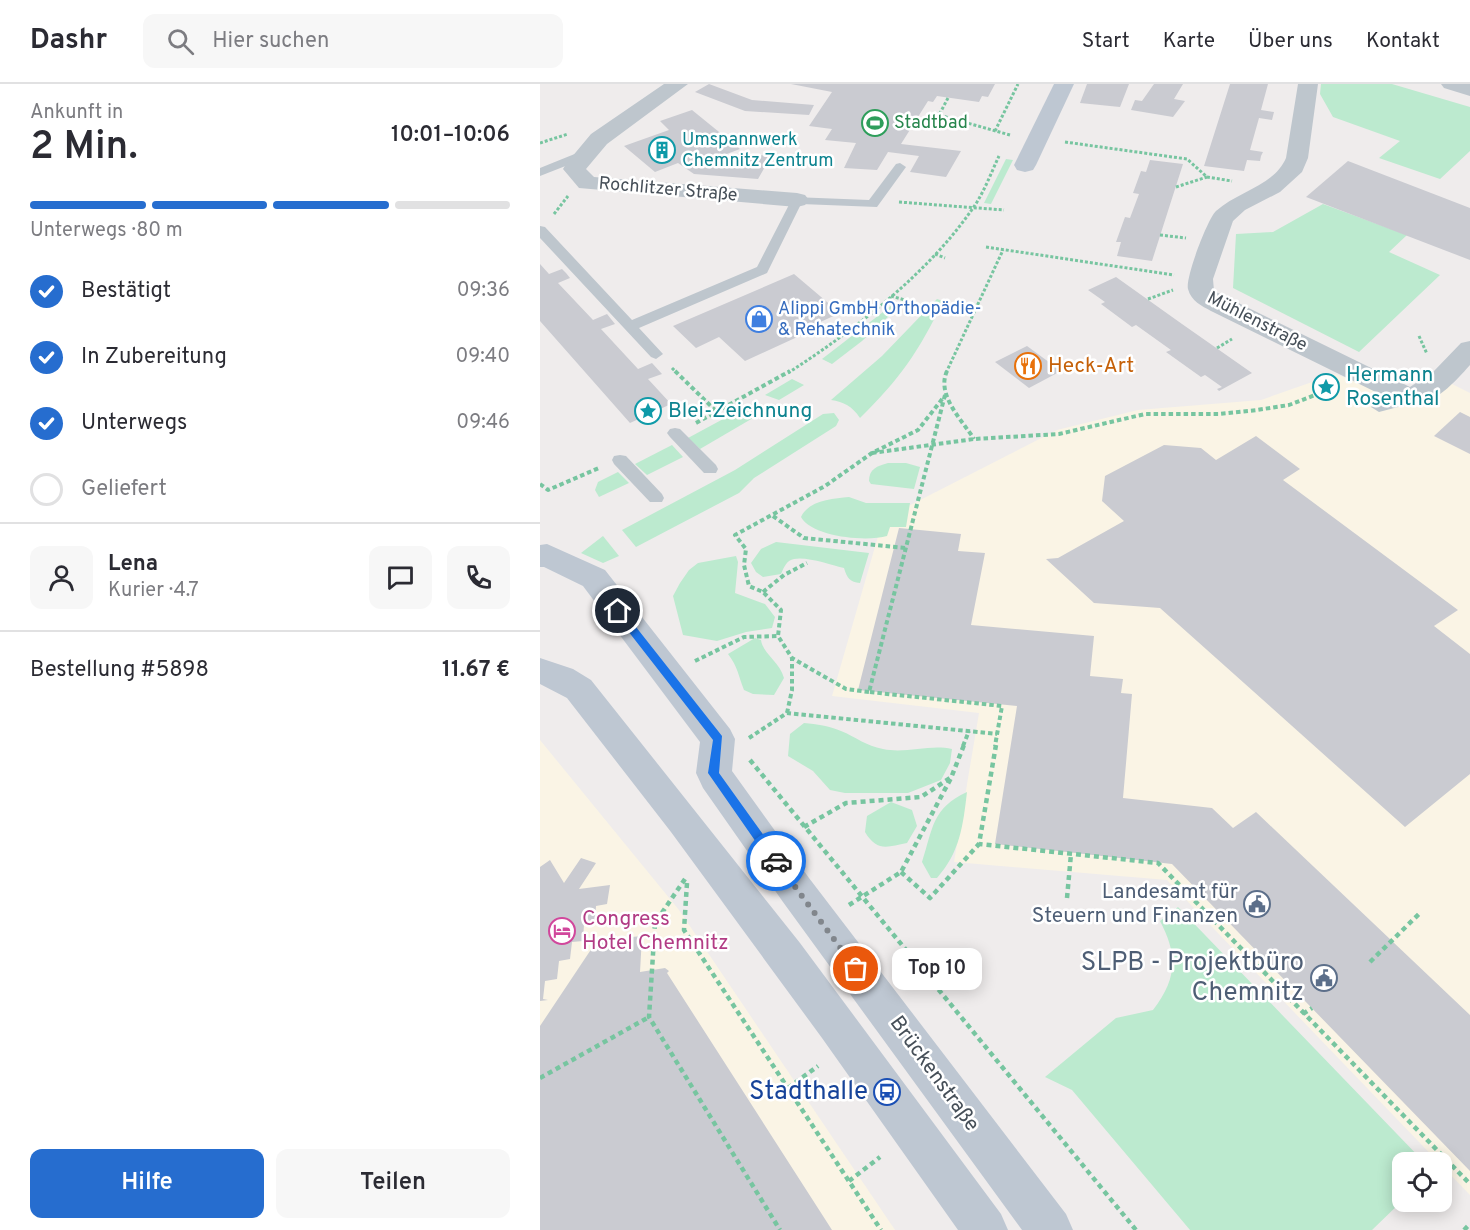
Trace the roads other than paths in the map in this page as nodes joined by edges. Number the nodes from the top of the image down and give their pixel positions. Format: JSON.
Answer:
{"nodes":[{"id":1,"x":678,"y":84,"type":"edge"},
{"id":2,"x":1064,"y":84,"type":"edge"},
{"id":3,"x":1308,"y":84,"type":"edge"},
{"id":4,"x":1451,"y":84,"type":"edge"},
{"id":5,"x":1470,"y":90,"type":"edge"},
{"id":6,"x":587,"y":153,"type":"junction"},
{"id":7,"x":1024,"y":165,"type":"dead end"},
{"id":8,"x":900,"y":167,"type":"dead end"},
{"id":9,"x":540,"y":172,"type":"edge"},
{"id":10,"x":797,"y":200,"type":"junction"},
{"id":11,"x":540,"y":230,"type":"edge"},
{"id":12,"x":631,"y":326,"type":"junction"},
{"id":13,"x":1470,"y":349,"type":"edge"},
{"id":14,"x":656,"y":354,"type":"road end"},
{"id":15,"x":1443,"y":377,"type":"junction"},
{"id":16,"x":1470,"y":389,"type":"edge"},
{"id":17,"x":1412,"y":399,"type":"junction"},
{"id":18,"x":1379,"y":407,"type":"dead end"},
{"id":19,"x":675,"y":434,"type":"road end"},
{"id":20,"x":620,"y":460,"type":"road end"},
{"id":21,"x":710,"y":469,"type":"dead end"},
{"id":22,"x":656,"y":498,"type":"dead end"},
{"id":23,"x":544,"y":556,"type":"edge"},
{"id":24,"x":540,"y":671,"type":"edge"},
{"id":25,"x":985,"y":1230,"type":"edge"},
{"id":26,"x":1050,"y":1230,"type":"edge"}],
"edges":[{"from":1,"to":6,"type":"street","name":"Rochlitzer Straße"},
{"from":2,"to":7,"type":"main road"},
{"from":3,"to":17,"type":"street","name":"Mühlenstraße"},
{"from":4,"to":5,"type":"street"},
{"from":6,"to":9,"type":"lane"},
{"from":6,"to":10,"type":"street","name":"Rochlitzer Straße"},
{"from":8,"to":10,"type":"lane"},
{"from":10,"to":12,"type":"lane"},
{"from":11,"to":12,"type":"lane"},
{"from":12,"to":14,"type":"lane"},
{"from":13,"to":15,"type":"street"},
{"from":15,"to":16,"type":"street"},
{"from":15,"to":17,"type":"street"},
{"from":17,"to":18,"type":"lane"},
{"from":19,"to":21,"type":"lane"},
{"from":20,"to":22,"type":"lane"},
{"from":23,"to":26,"type":"main road","name":"Brückenstraße"},
{"from":24,"to":25,"type":"main road"}]}
